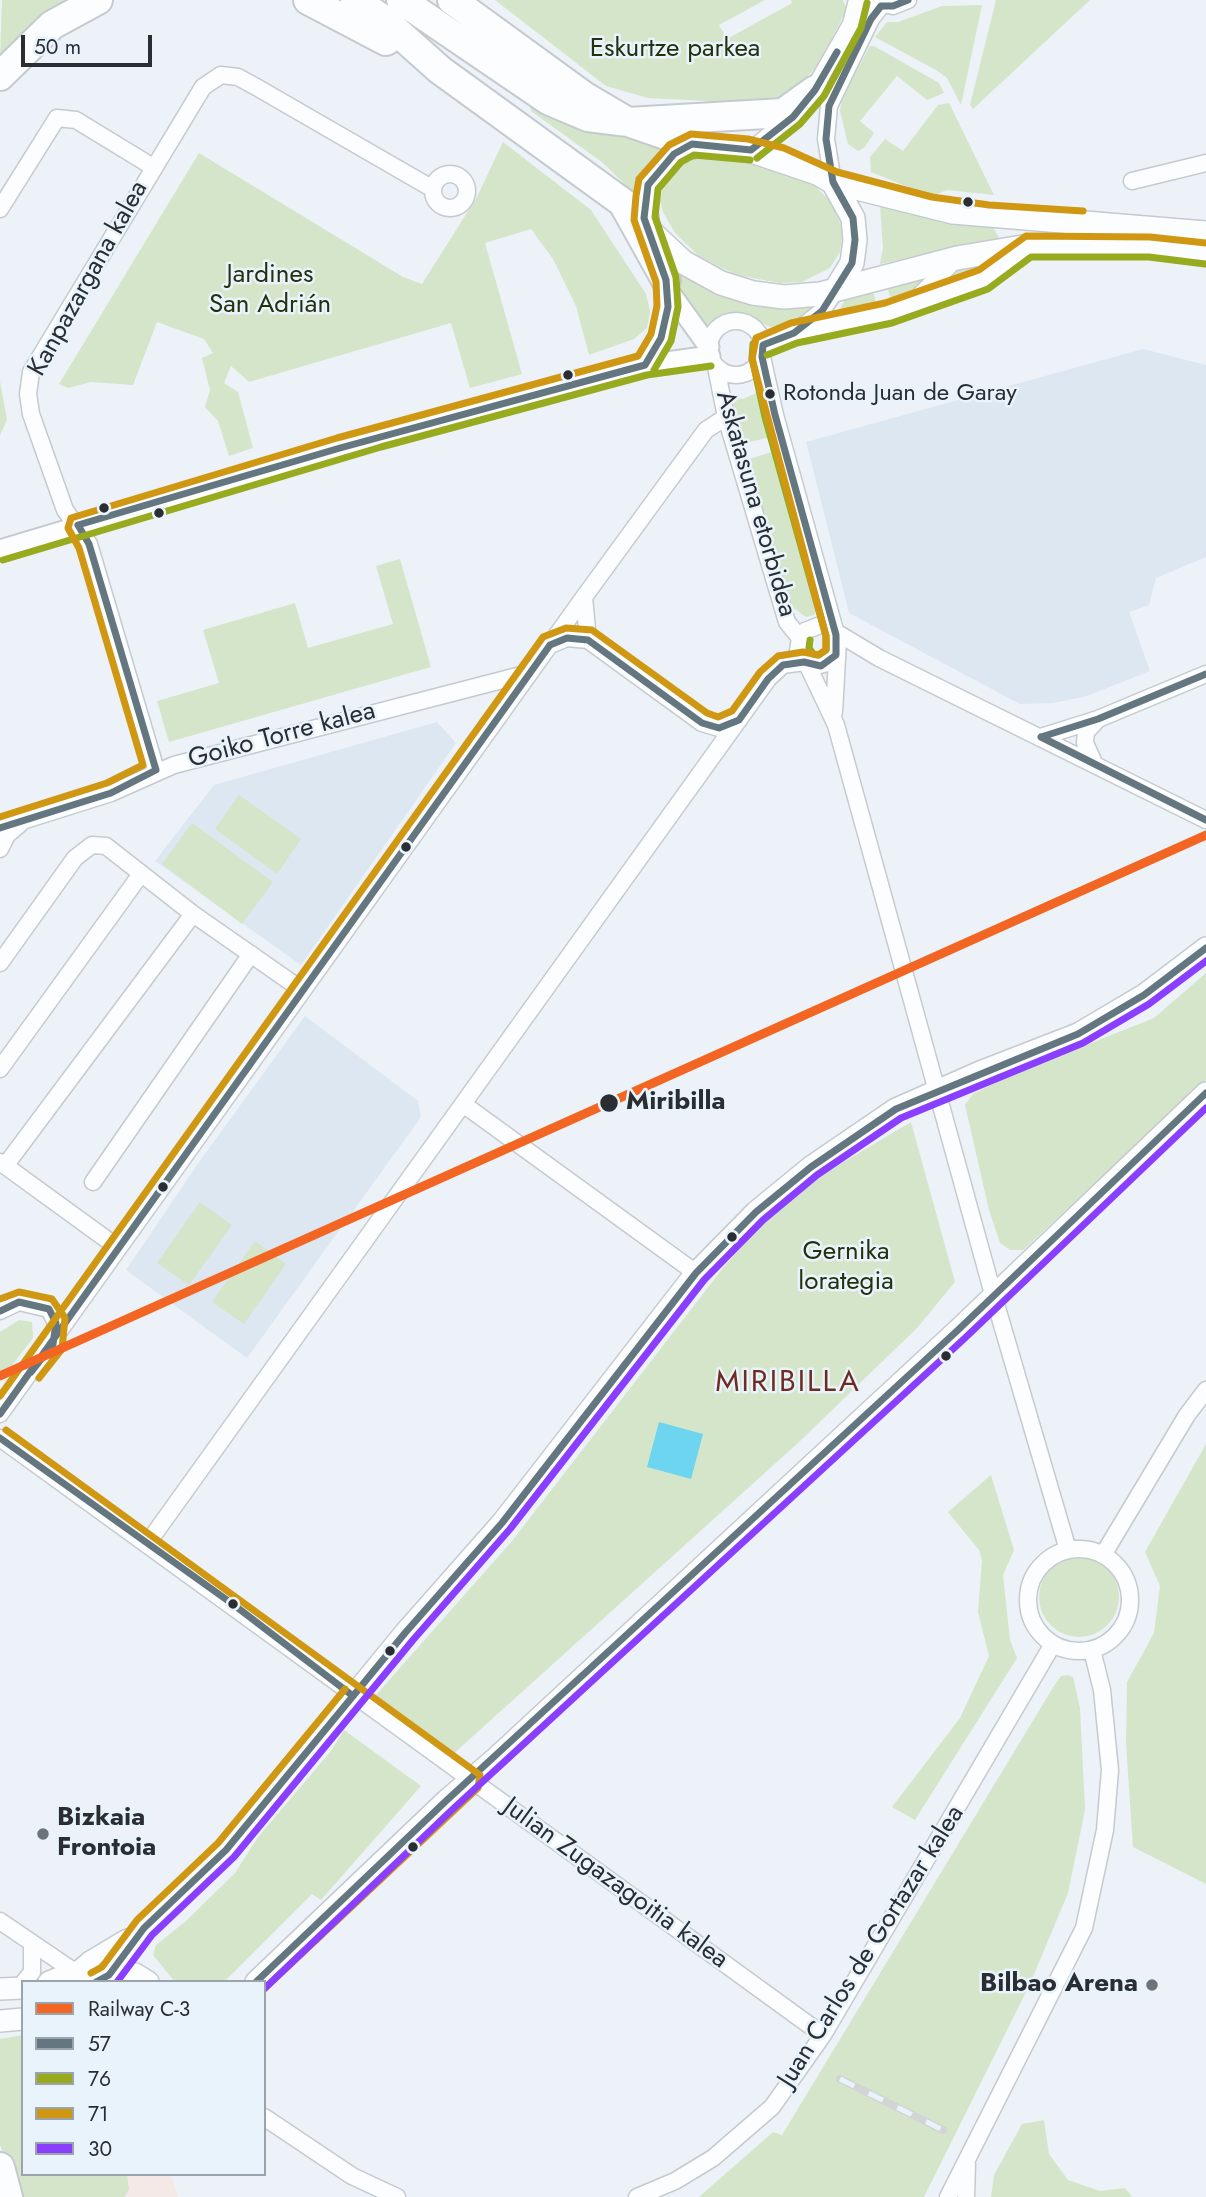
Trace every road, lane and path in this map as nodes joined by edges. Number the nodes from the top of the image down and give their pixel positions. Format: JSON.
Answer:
{"nodes":[{"id":1,"x":98,"y":0,"type":"edge"},
{"id":2,"x":308,"y":0,"type":"edge"},
{"id":3,"x":355,"y":0,"type":"edge"},
{"id":4,"x":401,"y":0,"type":"edge"},
{"id":5,"x":452,"y":0,"type":"edge"},
{"id":6,"x":857,"y":0,"type":"edge"},
{"id":7,"x":908,"y":0,"type":"edge"},
{"id":8,"x":874,"y":3,"type":"edge"},
{"id":9,"x":440,"y":69,"type":"junction"},
{"id":10,"x":0,"y":76,"type":"edge"},
{"id":11,"x":815,"y":90,"type":"junction"},
{"id":12,"x":628,"y":122,"type":"junction"},
{"id":13,"x":692,"y":144,"type":"junction"},
{"id":14,"x":751,"y":150,"type":"junction"},
{"id":15,"x":1206,"y":163,"type":"edge"},
{"id":16,"x":152,"y":167,"type":"junction"},
{"id":17,"x":1132,"y":181,"type":"dead end"},
{"id":18,"x":833,"y":182,"type":"junction"},
{"id":19,"x":433,"y":189,"type":"dead end"},
{"id":20,"x":0,"y":209,"type":"edge"},
{"id":21,"x":640,"y":219,"type":"junction"},
{"id":22,"x":1206,"y":233,"type":"edge"},
{"id":23,"x":1028,"y":246,"type":"junction"},
{"id":24,"x":1206,"y":254,"type":"edge"},
{"id":25,"x":957,"y":258,"type":"junction"},
{"id":26,"x":667,"y":285,"type":"junction"},
{"id":27,"x":837,"y":288,"type":"junction"},
{"id":28,"x":909,"y":306,"type":"junction"},
{"id":29,"x":794,"y":333,"type":"junction"},
{"id":30,"x":762,"y":351,"type":"junction"},
{"id":31,"x":712,"y":357,"type":"junction"},
{"id":32,"x":645,"y":365,"type":"junction"},
{"id":33,"x":726,"y":416,"type":"junction"},
{"id":34,"x":78,"y":525,"type":"junction"},
{"id":35,"x":0,"y":550,"type":"edge"},
{"id":36,"x":584,"y":597,"type":"junction"},
{"id":37,"x":833,"y":630,"type":"junction"},
{"id":38,"x":800,"y":638,"type":"junction"},
{"id":39,"x":588,"y":640,"type":"junction"},
{"id":40,"x":550,"y":645,"type":"junction"},
{"id":41,"x":836,"y":654,"type":"junction"},
{"id":42,"x":879,"y":658,"type":"junction"},
{"id":43,"x":806,"y":663,"type":"junction"},
{"id":44,"x":529,"y":673,"type":"junction"},
{"id":45,"x":1206,"y":674,"type":"edge"},
{"id":46,"x":1098,"y":719,"type":"junction"},
{"id":47,"x":739,"y":720,"type":"junction"},
{"id":48,"x":702,"y":723,"type":"junction"},
{"id":49,"x":836,"y":725,"type":"junction"},
{"id":50,"x":1041,"y":737,"type":"junction"},
{"id":51,"x":709,"y":760,"type":"junction"},
{"id":52,"x":1094,"y":763,"type":"junction"},
{"id":53,"x":156,"y":770,"type":"junction"},
{"id":54,"x":1206,"y":820,"type":"edge"},
{"id":55,"x":22,"y":822,"type":"junction"},
{"id":56,"x":0,"y":828,"type":"edge"},
{"id":57,"x":0,"y":849,"type":"edge"},
{"id":58,"x":141,"y":874,"type":"junction"},
{"id":59,"x":193,"y":914,"type":"junction"},
{"id":60,"x":1206,"y":948,"type":"edge"},
{"id":61,"x":251,"y":954,"type":"junction"},
{"id":62,"x":0,"y":963,"type":"edge"},
{"id":63,"x":285,"y":978,"type":"junction"},
{"id":64,"x":302,"y":990,"type":"junction"},
{"id":65,"x":288,"y":1009,"type":"junction"},
{"id":66,"x":0,"y":1069,"type":"edge"},
{"id":67,"x":936,"y":1090,"type":"junction"},
{"id":68,"x":1206,"y":1093,"type":"edge"},
{"id":69,"x":463,"y":1104,"type":"junction"},
{"id":70,"x":3,"y":1164,"type":"edge"},
{"id":71,"x":93,"y":1182,"type":"dead end"},
{"id":72,"x":117,"y":1247,"type":"junction"},
{"id":73,"x":696,"y":1273,"type":"junction"},
{"id":74,"x":993,"y":1294,"type":"junction"},
{"id":75,"x":83,"y":1301,"type":"junction"},
{"id":76,"x":49,"y":1309,"type":"junction"},
{"id":77,"x":0,"y":1311,"type":"edge"},
{"id":78,"x":52,"y":1344,"type":"junction"},
{"id":79,"x":1206,"y":1390,"type":"edge"},
{"id":80,"x":0,"y":1414,"type":"edge"},
{"id":81,"x":0,"y":1438,"type":"edge"},
{"id":82,"x":147,"y":1544,"type":"junction"},
{"id":83,"x":1068,"y":1550,"type":"junction"},
{"id":84,"x":1103,"y":1555,"type":"junction"},
{"id":85,"x":1052,"y":1644,"type":"junction"},
{"id":86,"x":1092,"y":1650,"type":"junction"},
{"id":87,"x":354,"y":1696,"type":"junction"},
{"id":88,"x":471,"y":1780,"type":"junction"},
{"id":89,"x":0,"y":1921,"type":"edge"},
{"id":90,"x":139,"y":1935,"type":"junction"},
{"id":91,"x":32,"y":1943,"type":"junction"},
{"id":92,"x":75,"y":1972,"type":"junction"},
{"id":93,"x":104,"y":1977,"type":"edge"},
{"id":94,"x":23,"y":1980,"type":"edge"},
{"id":95,"x":54,"y":1980,"type":"edge"},
{"id":96,"x":145,"y":1980,"type":"edge"},
{"id":97,"x":258,"y":1980,"type":"edge"},
{"id":98,"x":21,"y":2019,"type":"edge"},
{"id":99,"x":0,"y":2021,"type":"edge"},
{"id":100,"x":823,"y":2035,"type":"junction"},
{"id":101,"x":266,"y":2118,"type":"edge"},
{"id":102,"x":967,"y":2158,"type":"junction"},
{"id":103,"x":397,"y":2197,"type":"edge"},
{"id":104,"x":637,"y":2197,"type":"edge"},
{"id":105,"x":948,"y":2197,"type":"edge"},
{"id":106,"x":966,"y":2197,"type":"edge"}],
"edges":[{"from":1,"to":10,"type":"highway"},
{"from":2,"to":9,"type":"highway"},
{"from":3,"to":9,"type":"highway"},
{"from":4,"to":12,"type":"highway"},
{"from":5,"to":12,"type":"highway"},
{"from":6,"to":11,"type":"street"},
{"from":7,"to":8,"type":"street"},
{"from":8,"to":18,"type":"street"},
{"from":9,"to":21,"type":"highway"},
{"from":11,"to":12,"type":"highway"},
{"from":11,"to":14,"type":"street"},
{"from":12,"to":13,"type":"highway"},
{"from":13,"to":14,"type":"main road"},
{"from":13,"to":21,"type":"main road"},
{"from":14,"to":18,"type":"main road"},
{"from":15,"to":17,"type":"street"},
{"from":16,"to":19,"type":"street","name":"Kanpazargana kalea"},
{"from":16,"to":20,"type":"street"},
{"from":16,"to":34,"type":"street","name":"Kanpazargana kalea"},
{"from":18,"to":22,"type":"main road"},
{"from":18,"to":27,"type":"main road"},
{"from":21,"to":26,"type":"highway"},
{"from":21,"to":26,"type":"street"},
{"from":21,"to":27,"type":"main road"},
{"from":23,"to":24,"type":"main road"},
{"from":23,"to":25,"type":"main road"},
{"from":23,"to":28,"type":"street"},
{"from":25,"to":27,"type":"main road"},
{"from":25,"to":28,"type":"street"},
{"from":26,"to":31,"type":"street"},
{"from":26,"to":32,"type":"street"},
{"from":27,"to":29,"type":"street"},
{"from":28,"to":29,"type":"street"},
{"from":29,"to":30,"type":"street"},
{"from":30,"to":31,"type":"street"},
{"from":30,"to":31,"type":"street"},
{"from":30,"to":37,"type":"street","name":"Askatasuna etorbidea"},
{"from":31,"to":32,"type":"street"},
{"from":31,"to":33,"type":"street","name":"Askatasuna etorbidea"},
{"from":32,"to":34,"type":"street"},
{"from":33,"to":36,"type":"street"},
{"from":33,"to":38,"type":"street","name":"Askatasuna etorbidea"},
{"from":34,"to":35,"type":"street"},
{"from":34,"to":53,"type":"street","name":"Kanpazargana kalea"},
{"from":36,"to":39,"type":"street"},
{"from":36,"to":40,"type":"street"},
{"from":37,"to":38,"type":"street"},
{"from":37,"to":41,"type":"street"},
{"from":37,"to":42,"type":"street"},
{"from":38,"to":43,"type":"street"},
{"from":39,"to":40,"type":"street"},
{"from":39,"to":48,"type":"street"},
{"from":40,"to":44,"type":"street"},
{"from":41,"to":42,"type":"street"},
{"from":41,"to":43,"type":"street"},
{"from":41,"to":49,"type":"street"},
{"from":42,"to":50,"type":"street"},
{"from":43,"to":47,"type":"street"},
{"from":43,"to":49,"type":"street"},
{"from":44,"to":53,"type":"street","name":"Goiko Torre kalea"},
{"from":44,"to":64,"type":"street"},
{"from":45,"to":46,"type":"street"},
{"from":46,"to":50,"type":"street"},
{"from":46,"to":52,"type":"street"},
{"from":47,"to":48,"type":"street"},
{"from":47,"to":51,"type":"street"},
{"from":48,"to":51,"type":"street"},
{"from":49,"to":67,"type":"street"},
{"from":50,"to":52,"type":"street"},
{"from":51,"to":69,"type":"street"},
{"from":52,"to":54,"type":"street"},
{"from":53,"to":55,"type":"street","name":"Goiko Torre kalea"},
{"from":55,"to":56,"type":"street","name":"Goiko Torre kalea"},
{"from":55,"to":57,"type":"street"},
{"from":58,"to":59,"type":"street"},
{"from":58,"to":62,"type":"street"},
{"from":58,"to":66,"type":"street"},
{"from":59,"to":61,"type":"street"},
{"from":59,"to":70,"type":"street"},
{"from":60,"to":67,"type":"main road"},
{"from":61,"to":63,"type":"street"},
{"from":61,"to":71,"type":"street"},
{"from":63,"to":64,"type":"street"},
{"from":63,"to":65,"type":"street"},
{"from":64,"to":65,"type":"street"},
{"from":65,"to":72,"type":"street"},
{"from":67,"to":73,"type":"main road"},
{"from":67,"to":74,"type":"street"},
{"from":68,"to":74,"type":"main road"},
{"from":69,"to":73,"type":"street"},
{"from":69,"to":82,"type":"street"},
{"from":70,"to":72,"type":"street"},
{"from":72,"to":75,"type":"street"},
{"from":73,"to":87,"type":"main road"},
{"from":74,"to":83,"type":"street"},
{"from":74,"to":88,"type":"main road"},
{"from":75,"to":76,"type":"street"},
{"from":75,"to":78,"type":"street"},
{"from":76,"to":77,"type":"street"},
{"from":76,"to":78,"type":"street"},
{"from":78,"to":80,"type":"street"},
{"from":79,"to":84,"type":"street"},
{"from":81,"to":82,"type":"street","name":"Julian Zugazagoitia kalea"},
{"from":82,"to":87,"type":"street","name":"Julian Zugazagoitia kalea"},
{"from":83,"to":84,"type":"street"},
{"from":83,"to":85,"type":"street"},
{"from":84,"to":86,"type":"street"},
{"from":85,"to":86,"type":"street"},
{"from":85,"to":100,"type":"street","name":"Juan Carlos de Gortazar kalea"},
{"from":86,"to":102,"type":"street"},
{"from":87,"to":88,"type":"street","name":"Julian Zugazagoitia kalea"},
{"from":87,"to":90,"type":"main road"},
{"from":88,"to":97,"type":"main road"},
{"from":88,"to":100,"type":"street","name":"Julian Zugazagoitia kalea"},
{"from":89,"to":91,"type":"street"},
{"from":90,"to":92,"type":"street"},
{"from":90,"to":93,"type":"main road"},
{"from":91,"to":92,"type":"street"},
{"from":91,"to":94,"type":"street"},
{"from":92,"to":93,"type":"main road"},
{"from":92,"to":95,"type":"main road"},
{"from":93,"to":96,"type":"main road"},
{"from":98,"to":99,"type":"main road"},
{"from":100,"to":104,"type":"street","name":"Juan Carlos de Gortazar kalea"},
{"from":101,"to":103,"type":"street"},
{"from":102,"to":105,"type":"street"},
{"from":102,"to":106,"type":"street"}]}
